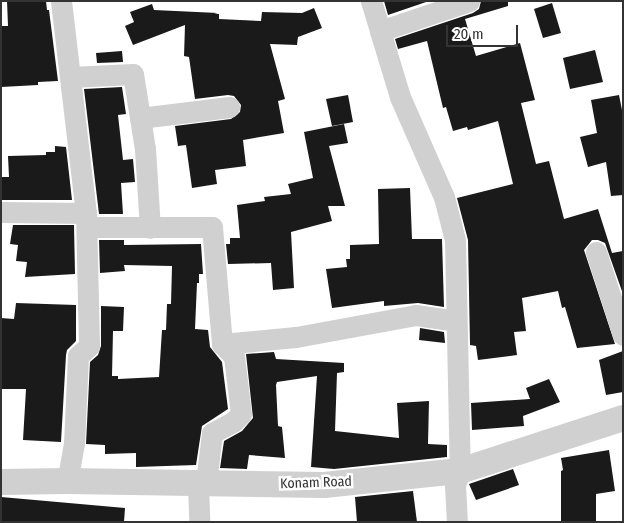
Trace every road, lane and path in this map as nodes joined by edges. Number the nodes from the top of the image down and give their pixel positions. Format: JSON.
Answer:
{"nodes":[{"id":1,"x":60,"y":1,"type":"edge"},
{"id":2,"x":371,"y":1,"type":"edge"},
{"id":3,"x":468,"y":1,"type":"edge"},
{"id":4,"x":380,"y":31,"type":"junction"},
{"id":5,"x":70,"y":77,"type":"junction"},
{"id":6,"x":229,"y":107,"type":"dead end"},
{"id":7,"x":140,"y":118,"type":"junction"},
{"id":8,"x":1,"y":212,"type":"edge"},
{"id":9,"x":86,"y":220,"type":"junction"},
{"id":10,"x":150,"y":228,"type":"junction"},
{"id":11,"x":596,"y":252,"type":"dead end"},
{"id":12,"x":456,"y":321,"type":"junction"},
{"id":13,"x":623,"y":335,"type":"edge"},
{"id":14,"x":222,"y":344,"type":"junction"},
{"id":15,"x":623,"y":418,"type":"edge"},
{"id":16,"x":460,"y":471,"type":"junction"},
{"id":17,"x":67,"y":481,"type":"junction"},
{"id":18,"x":1,"y":482,"type":"edge"},
{"id":19,"x":202,"y":484,"type":"junction"},
{"id":20,"x":199,"y":522,"type":"edge"},
{"id":21,"x":457,"y":522,"type":"edge"}],
"edges":[{"from":1,"to":5,"type":"street"},
{"from":2,"to":4,"type":"street"},
{"from":3,"to":4,"type":"street"},
{"from":4,"to":12,"type":"street"},
{"from":5,"to":7,"type":"street"},
{"from":5,"to":9,"type":"street"},
{"from":6,"to":7,"type":"street"},
{"from":7,"to":10,"type":"street"},
{"from":8,"to":9,"type":"street"},
{"from":9,"to":10,"type":"street"},
{"from":9,"to":17,"type":"street"},
{"from":10,"to":14,"type":"street"},
{"from":11,"to":13,"type":"street"},
{"from":12,"to":14,"type":"street"},
{"from":12,"to":16,"type":"street"},
{"from":14,"to":19,"type":"street"},
{"from":15,"to":16,"type":"street","name":"Konam Road"},
{"from":16,"to":19,"type":"street","name":"Konam Road"},
{"from":16,"to":21,"type":"street"},
{"from":17,"to":18,"type":"street","name":"Konam Road"},
{"from":17,"to":19,"type":"street","name":"Konam Road"},
{"from":19,"to":20,"type":"street"}]}
